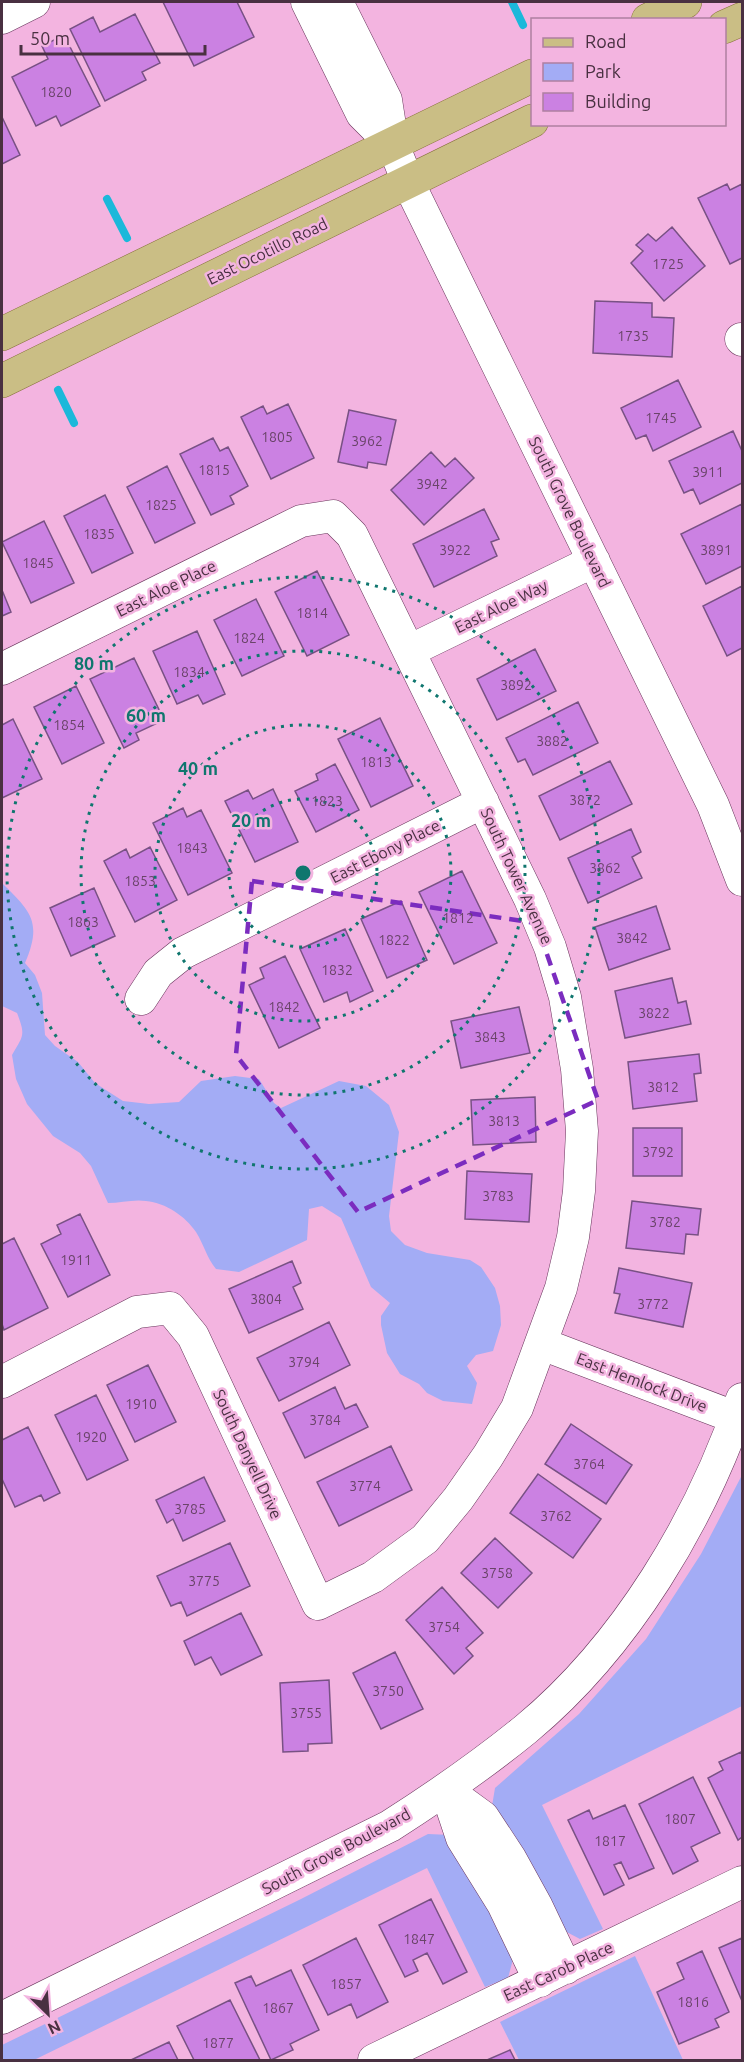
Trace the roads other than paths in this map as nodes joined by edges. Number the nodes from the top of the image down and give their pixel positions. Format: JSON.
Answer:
{"nodes":[{"id":1,"x":34,"y":2,"type":"edge"},
{"id":2,"x":307,"y":2,"type":"edge"},
{"id":3,"x":337,"y":2,"type":"edge"},
{"id":4,"x":685,"y":2,"type":"edge"},
{"id":5,"x":2,"y":18,"type":"edge"},
{"id":6,"x":652,"y":18,"type":"edge"},
{"id":7,"x":742,"y":19,"type":"edge"},
{"id":8,"x":726,"y":26,"type":"edge"},
{"id":9,"x":531,"y":76,"type":"edge"},
{"id":10,"x":531,"y":121,"type":"edge"},
{"id":11,"x":393,"y":145,"type":"junction"},
{"id":12,"x":408,"y":182,"type":"junction"},
{"id":13,"x":2,"y":334,"type":"edge"},
{"id":14,"x":2,"y":381,"type":"edge"},
{"id":15,"x":333,"y":516,"type":"joint"},
{"id":16,"x":594,"y":561,"type":"junction"},
{"id":17,"x":409,"y":651,"type":"junction"},
{"id":18,"x":2,"y":669,"type":"edge"},
{"id":19,"x":483,"y":802,"type":"junction"},
{"id":20,"x":740,"y":863,"type":"edge"},
{"id":21,"x":141,"y":999,"type":"dead end"},
{"id":22,"x":542,"y":1344,"type":"junction"},
{"id":23,"x":2,"y":1382,"type":"edge"},
{"id":24,"x":740,"y":1412,"type":"edge"},
{"id":25,"x":318,"y":1605,"type":"joint"},
{"id":26,"x":447,"y":1790,"type":"junction"},
{"id":27,"x":742,"y":1882,"type":"edge"},
{"id":28,"x":553,"y":1975,"type":"junction"},
{"id":29,"x":2,"y":2018,"type":"edge"},
{"id":30,"x":374,"y":2061,"type":"edge"}],
"edges":[{"from":1,"to":5,"type":"street"},
{"from":2,"to":11,"type":"street"},
{"from":3,"to":11,"type":"street"},
{"from":4,"to":6,"type":"main road"},
{"from":7,"to":8,"type":"main road"},
{"from":9,"to":11,"type":"main road"},
{"from":10,"to":12,"type":"main road","name":"East Ocotillo Road"},
{"from":11,"to":12,"type":"street","name":"South Grove Boulevard"},
{"from":11,"to":13,"type":"main road"},
{"from":12,"to":14,"type":"main road","name":"East Ocotillo Road"},
{"from":12,"to":16,"type":"street","name":"South Grove Boulevard"},
{"from":15,"to":17,"type":"street","name":"South Tower Avenue"},
{"from":15,"to":18,"type":"street","name":"East Aloe Place"},
{"from":16,"to":17,"type":"street","name":"East Aloe Way"},
{"from":16,"to":20,"type":"street","name":"South Grove Boulevard"},
{"from":17,"to":19,"type":"street","name":"South Tower Avenue"},
{"from":19,"to":21,"type":"street","name":"East Ebony Place"},
{"from":19,"to":22,"type":"street","name":"South Tower Avenue"},
{"from":22,"to":24,"type":"street","name":"East Hemlock Drive"},
{"from":22,"to":25,"type":"street","name":"South Tower Avenue"},
{"from":23,"to":25,"type":"street","name":"South Danyell Drive"},
{"from":24,"to":26,"type":"street","name":"South Grove Boulevard"},
{"from":26,"to":28,"type":"street"},
{"from":26,"to":29,"type":"street","name":"South Grove Boulevard"},
{"from":27,"to":28,"type":"street","name":"East Carob Place"},
{"from":28,"to":30,"type":"street","name":"East Carob Place"}]}
